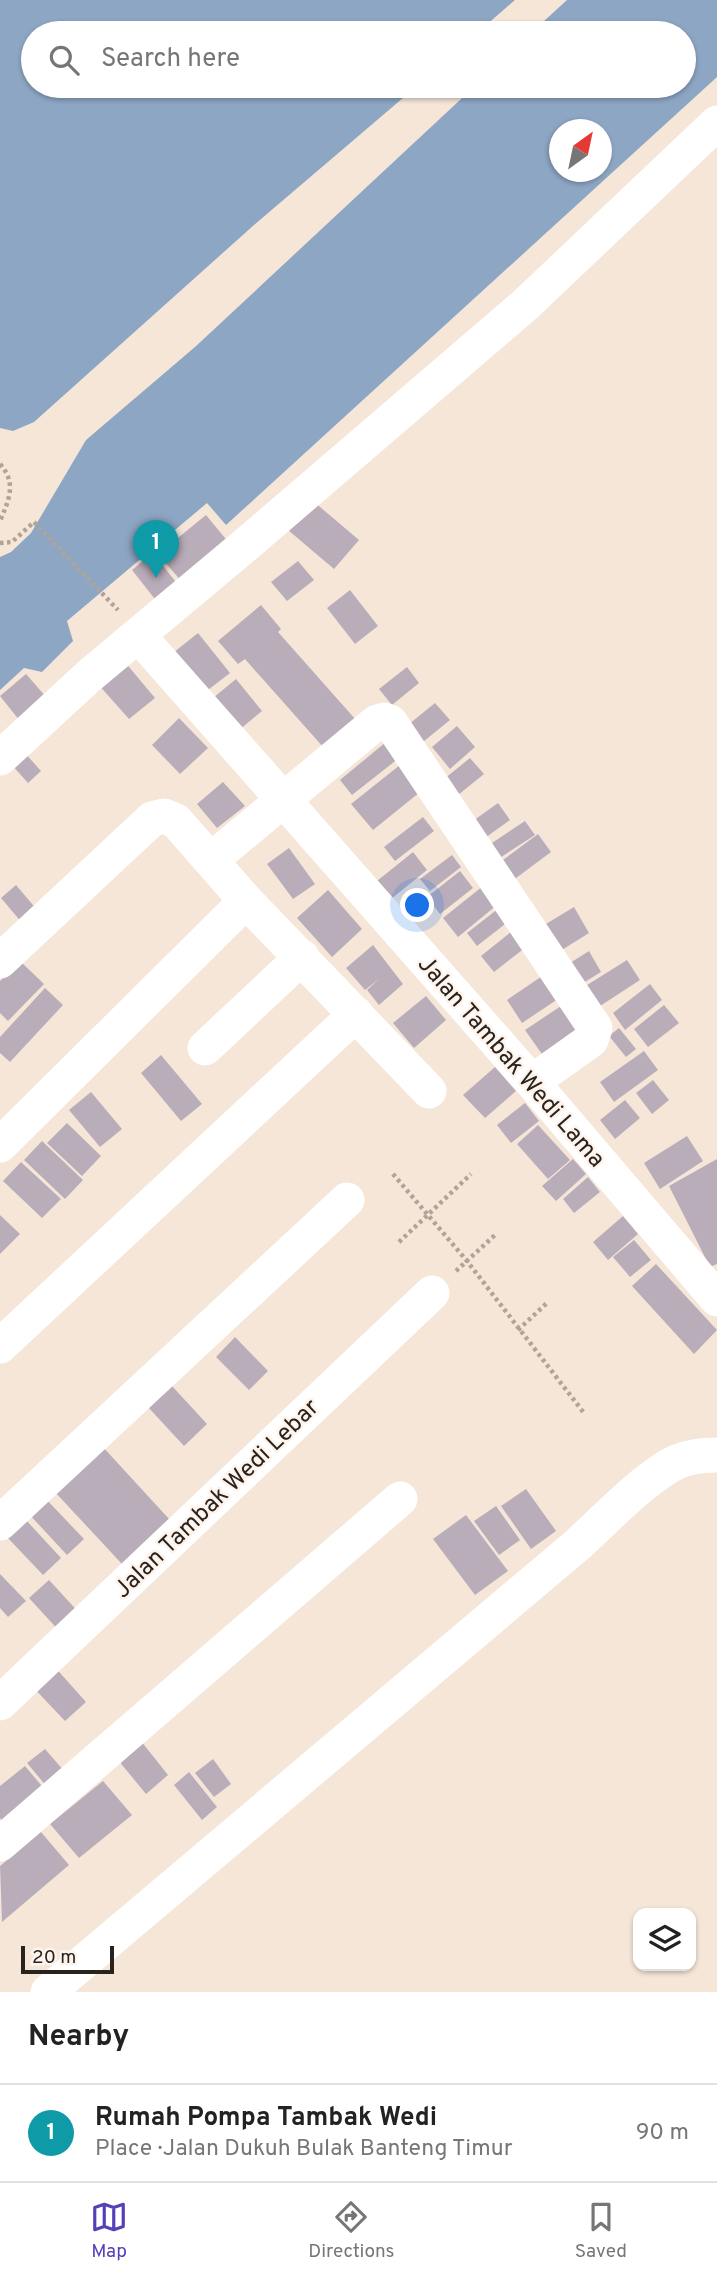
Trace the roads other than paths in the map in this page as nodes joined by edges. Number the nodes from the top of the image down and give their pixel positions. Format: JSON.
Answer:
{"nodes":[{"id":1,"x":717,"y":123,"type":"edge"},
{"id":2,"x":138,"y":635,"type":"junction"},
{"id":3,"x":0,"y":758,"type":"edge"},
{"id":4,"x":283,"y":800,"type":"junction"},
{"id":5,"x":211,"y":860,"type":"junction"},
{"id":6,"x":246,"y":901,"type":"junction"},
{"id":7,"x":302,"y":957,"type":"junction"},
{"id":8,"x":0,"y":961,"type":"edge"},
{"id":9,"x":356,"y":1014,"type":"junction"},
{"id":10,"x":205,"y":1048,"type":"dead end"},
{"id":11,"x":532,"y":1083,"type":"junction"},
{"id":12,"x":429,"y":1091,"type":"dead end"},
{"id":13,"x":0,"y":1144,"type":"edge"},
{"id":14,"x":347,"y":1200,"type":"dead end"},
{"id":15,"x":432,"y":1293,"type":"road end"},
{"id":16,"x":717,"y":1299,"type":"edge"},
{"id":17,"x":0,"y":1346,"type":"edge"},
{"id":18,"x":717,"y":1455,"type":"edge"},
{"id":19,"x":400,"y":1499,"type":"dead end"},
{"id":20,"x":0,"y":1523,"type":"edge"},
{"id":21,"x":0,"y":1703,"type":"edge"},
{"id":22,"x":0,"y":1844,"type":"edge"},
{"id":23,"x":48,"y":1992,"type":"edge"}],
"edges":[{"from":1,"to":2,"type":"street"},
{"from":2,"to":3,"type":"street"},
{"from":2,"to":4,"type":"street","name":"Jalan Tambak Wedi Lama"},
{"from":4,"to":5,"type":"street"},
{"from":4,"to":11,"type":"street","name":"Jalan Tambak Wedi Lama"},
{"from":4,"to":11,"type":"street"},
{"from":5,"to":6,"type":"street"},
{"from":5,"to":8,"type":"street"},
{"from":6,"to":7,"type":"street"},
{"from":6,"to":13,"type":"street"},
{"from":7,"to":9,"type":"street"},
{"from":7,"to":10,"type":"street"},
{"from":9,"to":12,"type":"street"},
{"from":9,"to":17,"type":"street"},
{"from":11,"to":16,"type":"street","name":"Jalan Tambak Wedi Lama"},
{"from":14,"to":20,"type":"street"},
{"from":15,"to":21,"type":"street","name":"Jalan Tambak Wedi Lebar"},
{"from":18,"to":23,"type":"street"},
{"from":19,"to":22,"type":"street"}]}
